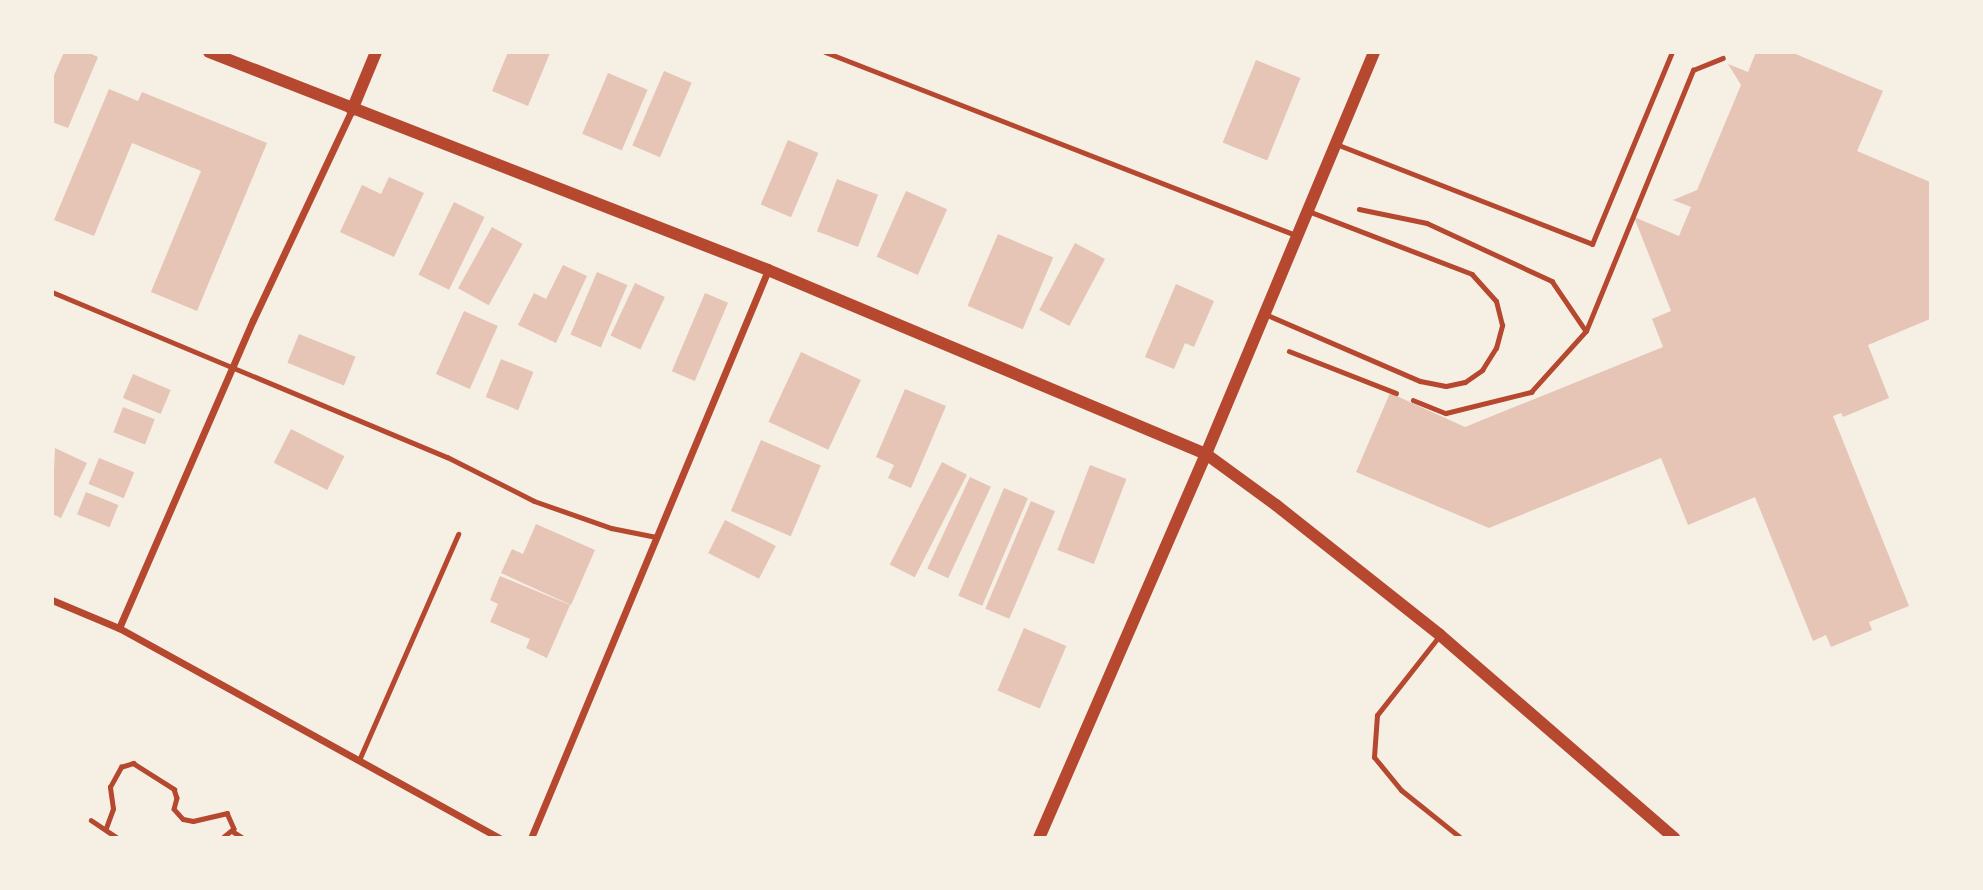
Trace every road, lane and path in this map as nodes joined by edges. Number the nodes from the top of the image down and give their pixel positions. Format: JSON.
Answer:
{"nodes":[{"id":1,"x":209,"y":52,"type":"edge"},
{"id":2,"x":376,"y":52,"type":"edge"},
{"id":3,"x":825,"y":52,"type":"edge"},
{"id":4,"x":1374,"y":52,"type":"edge"},
{"id":5,"x":1672,"y":52,"type":"edge"},
{"id":6,"x":1723,"y":58,"type":"dead end"},
{"id":7,"x":352,"y":110,"type":"junction"},
{"id":8,"x":1336,"y":144,"type":"junction"},
{"id":9,"x":1348,"y":207,"type":"dead end"},
{"id":10,"x":1308,"y":211,"type":"junction"},
{"id":11,"x":1298,"y":236,"type":"junction"},
{"id":12,"x":768,"y":270,"type":"junction"},
{"id":13,"x":52,"y":292,"type":"edge"},
{"id":14,"x":1265,"y":314,"type":"junction"},
{"id":15,"x":1586,"y":331,"type":"junction"},
{"id":16,"x":1289,"y":351,"type":"dead end"},
{"id":17,"x":233,"y":366,"type":"junction"},
{"id":18,"x":1398,"y":394,"type":"dead end"},
{"id":19,"x":1410,"y":399,"type":"dead end"},
{"id":20,"x":1206,"y":454,"type":"junction"},
{"id":21,"x":458,"y":534,"type":"dead end"},
{"id":22,"x":656,"y":537,"type":"junction"},
{"id":23,"x":52,"y":600,"type":"edge"},
{"id":24,"x":119,"y":628,"type":"junction"},
{"id":25,"x":1440,"y":635,"type":"junction"},
{"id":26,"x":359,"y":760,"type":"junction"},
{"id":27,"x":91,"y":820,"type":"dead end"},
{"id":28,"x":106,"y":828,"type":"junction"},
{"id":29,"x":232,"y":831,"type":"junction"},
{"id":30,"x":118,"y":838,"type":"edge"},
{"id":31,"x":223,"y":838,"type":"edge"},
{"id":32,"x":243,"y":838,"type":"edge"},
{"id":33,"x":500,"y":838,"type":"edge"},
{"id":34,"x":531,"y":838,"type":"edge"},
{"id":35,"x":1039,"y":838,"type":"edge"},
{"id":36,"x":1461,"y":838,"type":"edge"},
{"id":37,"x":1674,"y":838,"type":"edge"}],
"edges":[{"from":1,"to":7,"type":"street"},
{"from":2,"to":7,"type":"street"},
{"from":3,"to":11,"type":"lane"},
{"from":4,"to":8,"type":"street"},
{"from":5,"to":8,"type":"lane"},
{"from":6,"to":15,"type":"path"},
{"from":7,"to":12,"type":"street"},
{"from":7,"to":17,"type":"street"},
{"from":8,"to":10,"type":"street"},
{"from":9,"to":15,"type":"path"},
{"from":10,"to":11,"type":"street"},
{"from":10,"to":14,"type":"lane"},
{"from":11,"to":14,"type":"street"},
{"from":12,"to":20,"type":"street"},
{"from":12,"to":22,"type":"street"},
{"from":13,"to":17,"type":"lane"},
{"from":14,"to":20,"type":"street"},
{"from":15,"to":19,"type":"path"},
{"from":16,"to":18,"type":"path"},
{"from":17,"to":22,"type":"lane"},
{"from":17,"to":24,"type":"street"},
{"from":20,"to":25,"type":"street"},
{"from":20,"to":35,"type":"street"},
{"from":21,"to":26,"type":"lane"},
{"from":22,"to":34,"type":"street"},
{"from":23,"to":24,"type":"street"},
{"from":24,"to":26,"type":"street"},
{"from":25,"to":36,"type":"lane"},
{"from":25,"to":37,"type":"street"},
{"from":26,"to":33,"type":"street"},
{"from":27,"to":28,"type":"path"},
{"from":28,"to":29,"type":"path"},
{"from":28,"to":30,"type":"path"},
{"from":29,"to":31,"type":"path"},
{"from":29,"to":32,"type":"path"}]}
